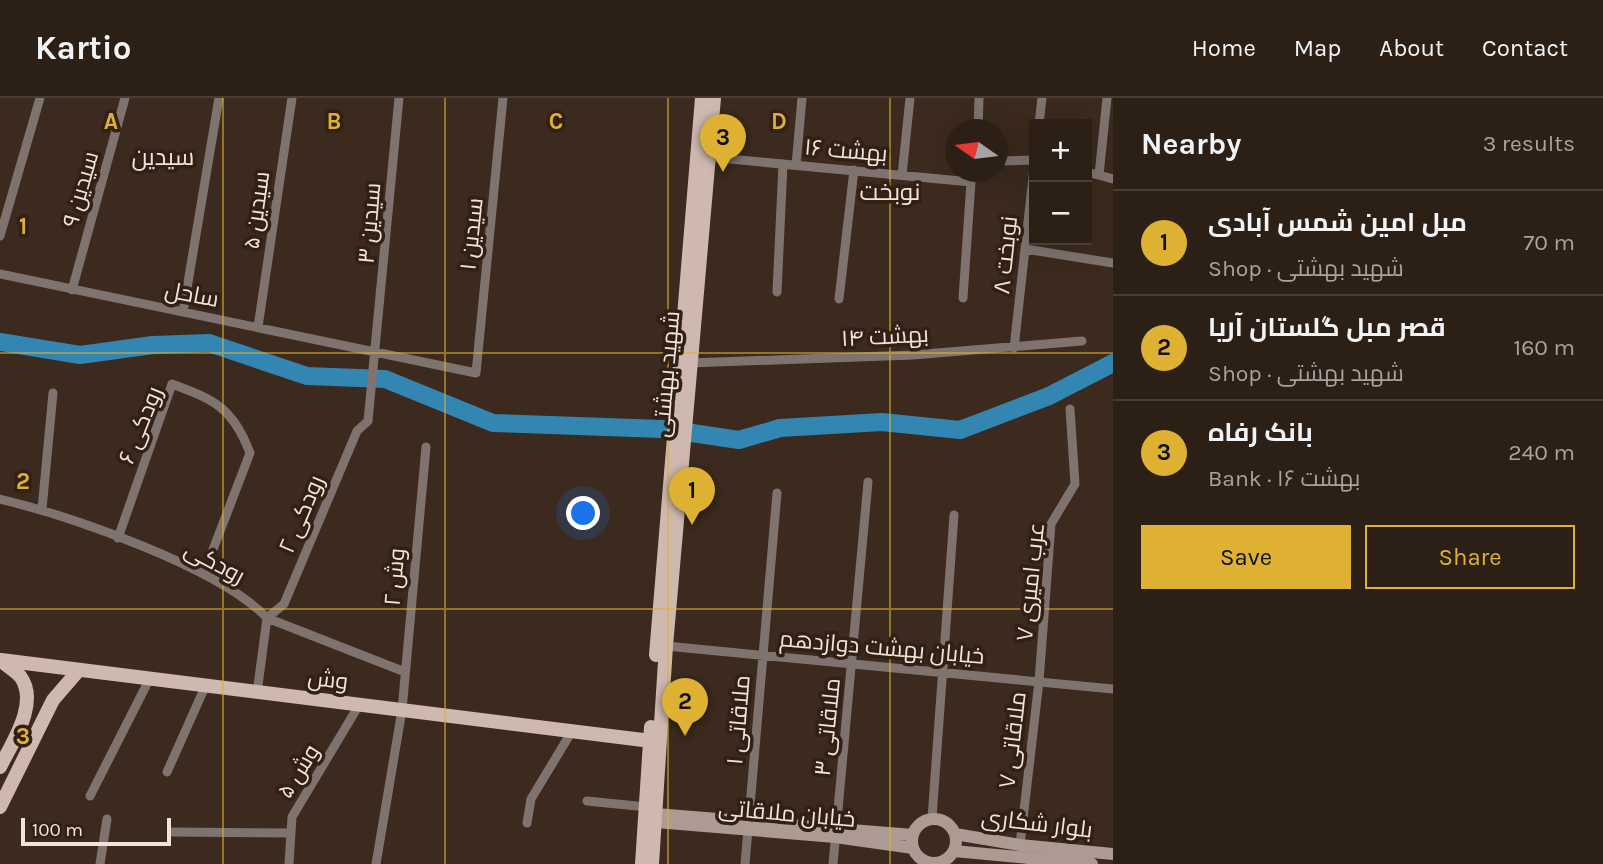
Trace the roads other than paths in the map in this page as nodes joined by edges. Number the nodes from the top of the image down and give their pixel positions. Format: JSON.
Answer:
{"nodes":[{"id":1,"x":40,"y":98,"type":"edge"},
{"id":2,"x":125,"y":98,"type":"edge"},
{"id":3,"x":219,"y":98,"type":"edge"},
{"id":4,"x":292,"y":98,"type":"edge"},
{"id":5,"x":400,"y":98,"type":"edge"},
{"id":6,"x":503,"y":98,"type":"edge"},
{"id":7,"x":702,"y":98,"type":"edge"},
{"id":8,"x":714,"y":98,"type":"edge"},
{"id":9,"x":802,"y":98,"type":"edge"},
{"id":10,"x":910,"y":98,"type":"edge"},
{"id":11,"x":979,"y":98,"type":"edge"},
{"id":12,"x":1042,"y":98,"type":"edge"},
{"id":13,"x":1107,"y":98,"type":"edge"},
{"id":14,"x":978,"y":119,"type":"edge"},
{"id":15,"x":1040,"y":119,"type":"edge"},
{"id":16,"x":708,"y":157,"type":"junction"},
{"id":17,"x":1029,"y":160,"type":"edge"},
{"id":18,"x":1008,"y":161,"type":"edge"},
{"id":19,"x":783,"y":164,"type":"junction"},
{"id":20,"x":796,"y":165,"type":"junction"},
{"id":21,"x":854,"y":170,"type":"junction"},
{"id":22,"x":1092,"y":173,"type":"edge"},
{"id":23,"x":902,"y":175,"type":"junction"},
{"id":24,"x":1099,"y":175,"type":"junction"},
{"id":25,"x":945,"y":179,"type":"edge"},
{"id":26,"x":1113,"y":179,"type":"edge"},
{"id":27,"x":971,"y":182,"type":"edge"},
{"id":28,"x":1032,"y":182,"type":"edge"},
{"id":29,"x":4,"y":207,"type":"edge"},
{"id":30,"x":0,"y":236,"type":"edge"},
{"id":31,"x":1025,"y":249,"type":"junction"},
{"id":32,"x":1113,"y":263,"type":"edge"},
{"id":33,"x":0,"y":274,"type":"edge"},
{"id":34,"x":72,"y":290,"type":"junction"},
{"id":35,"x":777,"y":292,"type":"dead end"},
{"id":36,"x":963,"y":298,"type":"dead end"},
{"id":37,"x":839,"y":299,"type":"dead end"},
{"id":38,"x":183,"y":312,"type":"junction"},
{"id":39,"x":258,"y":327,"type":"junction"},
{"id":40,"x":1082,"y":341,"type":"dead end"},
{"id":41,"x":1014,"y":348,"type":"junction"},
{"id":42,"x":376,"y":351,"type":"junction"},
{"id":43,"x":690,"y":363,"type":"junction"},
{"id":44,"x":476,"y":373,"type":"joint"},
{"id":45,"x":52,"y":393,"type":"dead end"},
{"id":46,"x":1070,"y":409,"type":"dead end"},
{"id":47,"x":368,"y":421,"type":"joint"},
{"id":48,"x":426,"y":447,"type":"dead end"},
{"id":49,"x":868,"y":482,"type":"dead end"},
{"id":50,"x":777,"y":493,"type":"dead end"},
{"id":51,"x":0,"y":499,"type":"edge"},
{"id":52,"x":42,"y":509,"type":"junction"},
{"id":53,"x":954,"y":515,"type":"dead end"},
{"id":54,"x":118,"y":538,"type":"junction"},
{"id":55,"x":204,"y":573,"type":"junction"},
{"id":56,"x":267,"y":618,"type":"junction"},
{"id":57,"x":666,"y":646,"type":"junction"},
{"id":58,"x":763,"y":655,"type":"junction"},
{"id":59,"x":0,"y":660,"type":"edge"},
{"id":60,"x":853,"y":664,"type":"junction"},
{"id":61,"x":78,"y":671,"type":"junction"},
{"id":62,"x":405,"y":672,"type":"junction"},
{"id":63,"x":944,"y":673,"type":"junction"},
{"id":64,"x":149,"y":680,"type":"junction"},
{"id":65,"x":1039,"y":681,"type":"junction"},
{"id":66,"x":205,"y":687,"type":"junction"},
{"id":67,"x":1113,"y":689,"type":"edge"},
{"id":68,"x":257,"y":693,"type":"junction"},
{"id":69,"x":359,"y":705,"type":"junction"},
{"id":70,"x":402,"y":710,"type":"junction"},
{"id":71,"x":572,"y":731,"type":"junction"},
{"id":72,"x":651,"y":741,"type":"junction"},
{"id":73,"x":0,"y":767,"type":"edge"},
{"id":74,"x":167,"y":772,"type":"dead end"},
{"id":75,"x":90,"y":796,"type":"dead end"},
{"id":76,"x":587,"y":801,"type":"dead end"},
{"id":77,"x":1,"y":805,"type":"edge"},
{"id":78,"x":650,"y":815,"type":"junction"},
{"id":79,"x":932,"y":818,"type":"junction"},
{"id":80,"x":107,"y":819,"type":"dead end"},
{"id":81,"x":527,"y":823,"type":"dead end"},
{"id":82,"x":747,"y":825,"type":"junction"},
{"id":83,"x":172,"y":832,"type":"dead end"},
{"id":84,"x":836,"y":832,"type":"junction"},
{"id":85,"x":291,"y":833,"type":"junction"},
{"id":86,"x":956,"y":834,"type":"junction"},
{"id":87,"x":913,"y":841,"type":"junction"},
{"id":88,"x":954,"y":851,"type":"junction"},
{"id":89,"x":1113,"y":854,"type":"edge"},
{"id":90,"x":1021,"y":856,"type":"edge"},
{"id":91,"x":926,"y":863,"type":"edge"},
{"id":92,"x":100,"y":864,"type":"edge"},
{"id":93,"x":289,"y":864,"type":"edge"},
{"id":94,"x":376,"y":864,"type":"edge"},
{"id":95,"x":642,"y":864,"type":"edge"},
{"id":96,"x":652,"y":864,"type":"edge"},
{"id":97,"x":745,"y":864,"type":"edge"},
{"id":98,"x":833,"y":864,"type":"edge"},
{"id":99,"x":1092,"y":864,"type":"edge"}],
"edges":[{"from":1,"to":29,"type":"street"},
{"from":2,"to":34,"type":"street","name":"۹ سیدین"},
{"from":3,"to":38,"type":"street"},
{"from":4,"to":39,"type":"street","name":"سیدین ۵"},
{"from":5,"to":42,"type":"street","name":"سیدین ۳"},
{"from":6,"to":44,"type":"street","name":"سیدین ۱"},
{"from":7,"to":72,"type":"main road","name":"شهید بهشتی"},
{"from":8,"to":16,"type":"main road","name":"شهید بهشتی"},
{"from":9,"to":20,"type":"street"},
{"from":10,"to":23,"type":"street"},
{"from":11,"to":14,"type":"street"},
{"from":12,"to":15,"type":"street"},
{"from":13,"to":24,"type":"street"},
{"from":16,"to":19,"type":"street","name":"۱۶ بهشت"},
{"from":16,"to":43,"type":"main road","name":"شهید بهشتی"},
{"from":17,"to":18,"type":"street"},
{"from":19,"to":20,"type":"street","name":"۱۶ بهشت"},
{"from":19,"to":35,"type":"street"},
{"from":20,"to":21,"type":"street","name":"۱۶ بهشت"},
{"from":21,"to":23,"type":"street","name":"۱۶ بهشت"},
{"from":21,"to":37,"type":"street"},
{"from":22,"to":24,"type":"street"},
{"from":23,"to":25,"type":"street","name":"۱۶ بهشت"},
{"from":24,"to":26,"type":"street"},
{"from":27,"to":36,"type":"street"},
{"from":28,"to":31,"type":"street","name":"۸ نوبخت"},
{"from":29,"to":30,"type":"street"},
{"from":31,"to":32,"type":"street"},
{"from":31,"to":41,"type":"street","name":"۸ نوبخت"},
{"from":33,"to":34,"type":"street","name":"ساحل"},
{"from":34,"to":38,"type":"street","name":"ساحل"},
{"from":38,"to":39,"type":"street","name":"ساحل"},
{"from":39,"to":42,"type":"street","name":"ساحل"},
{"from":40,"to":41,"type":"street","name":"بهشت ۱۴"},
{"from":41,"to":43,"type":"street","name":"بهشت ۱۴"},
{"from":42,"to":44,"type":"street","name":"ساحل"},
{"from":42,"to":47,"type":"street","name":"سیدین ۳"},
{"from":43,"to":57,"type":"main road","name":"شهید بهشتی"},
{"from":45,"to":52,"type":"street"},
{"from":46,"to":65,"type":"street","name":"۷ عرب امیری"},
{"from":47,"to":56,"type":"street","name":"رودکی ۲"},
{"from":48,"to":62,"type":"street","name":"وش ۲"},
{"from":49,"to":60,"type":"street","name":"ملاقاتی ۳"},
{"from":50,"to":58,"type":"street","name":"ملاقاتی ۱"},
{"from":51,"to":52,"type":"street","name":"رودکی"},
{"from":52,"to":54,"type":"street","name":"رودکی"},
{"from":53,"to":63,"type":"street"},
{"from":54,"to":55,"type":"street","name":"رودکی"},
{"from":54,"to":55,"type":"street","name":"رودکی ۶"},
{"from":55,"to":56,"type":"street","name":"رودکی"},
{"from":56,"to":62,"type":"street","name":"رودکی"},
{"from":56,"to":68,"type":"street"},
{"from":57,"to":58,"type":"street","name":"خیابان بهشت دوازدهم"},
{"from":57,"to":78,"type":"main road","name":"شهید بهشتی"},
{"from":58,"to":60,"type":"street","name":"خیابان بهشت دوازدهم"},
{"from":58,"to":82,"type":"street","name":"ملاقاتی ۱"},
{"from":59,"to":61,"type":"main road","name":"وش"},
{"from":59,"to":73,"type":"main road"},
{"from":60,"to":63,"type":"street","name":"خیابان بهشت دوازدهم"},
{"from":60,"to":84,"type":"street","name":"ملاقاتی ۳"},
{"from":61,"to":64,"type":"main road","name":"وش"},
{"from":61,"to":77,"type":"main road"},
{"from":62,"to":70,"type":"street","name":"وش ۲"},
{"from":63,"to":65,"type":"street","name":"خیابان بهشت دوازدهم"},
{"from":63,"to":79,"type":"street"},
{"from":64,"to":66,"type":"main road","name":"وش"},
{"from":64,"to":75,"type":"street"},
{"from":65,"to":67,"type":"street","name":"خیابان بهشت دوازدهم"},
{"from":65,"to":90,"type":"street","name":"۷ ملاقاتی"},
{"from":66,"to":68,"type":"main road","name":"وش"},
{"from":66,"to":74,"type":"street"},
{"from":68,"to":69,"type":"main road","name":"وش"},
{"from":69,"to":70,"type":"main road","name":"وش"},
{"from":69,"to":85,"type":"street","name":"وش ۵"},
{"from":70,"to":71,"type":"main road","name":"وش"},
{"from":70,"to":94,"type":"street","name":"وش ۲"},
{"from":71,"to":72,"type":"main road","name":"وش"},
{"from":71,"to":81,"type":"street"},
{"from":72,"to":78,"type":"main road","name":"شهید بهشتی"},
{"from":76,"to":78,"type":"street"},
{"from":78,"to":82,"type":"main road","name":"خیابان ملاقاتی"},
{"from":78,"to":95,"type":"main road","name":"شهید بهشتی"},
{"from":78,"to":96,"type":"main road","name":"شهید بهشتی"},
{"from":79,"to":86,"type":"main road"},
{"from":79,"to":87,"type":"main road"},
{"from":80,"to":92,"type":"street"},
{"from":82,"to":84,"type":"main road","name":"خیابان ملاقاتی"},
{"from":82,"to":97,"type":"street","name":"ملاقاتی ۱"},
{"from":83,"to":85,"type":"street"},
{"from":84,"to":87,"type":"main road","name":"خیابان ملاقاتی"},
{"from":84,"to":98,"type":"street","name":"ملاقاتی ۳"},
{"from":85,"to":93,"type":"street","name":"وش ۵"},
{"from":86,"to":88,"type":"main road"},
{"from":86,"to":90,"type":"main road","name":"بلوار شکاری"},
{"from":87,"to":91,"type":"main road"},
{"from":88,"to":90,"type":"main road","name":"بلوار شکاری"},
{"from":88,"to":91,"type":"main road"},
{"from":89,"to":90,"type":"main road","name":"بلوار شکاری"},
{"from":90,"to":99,"type":"main road","name":"بلوار شکاری"}]}
